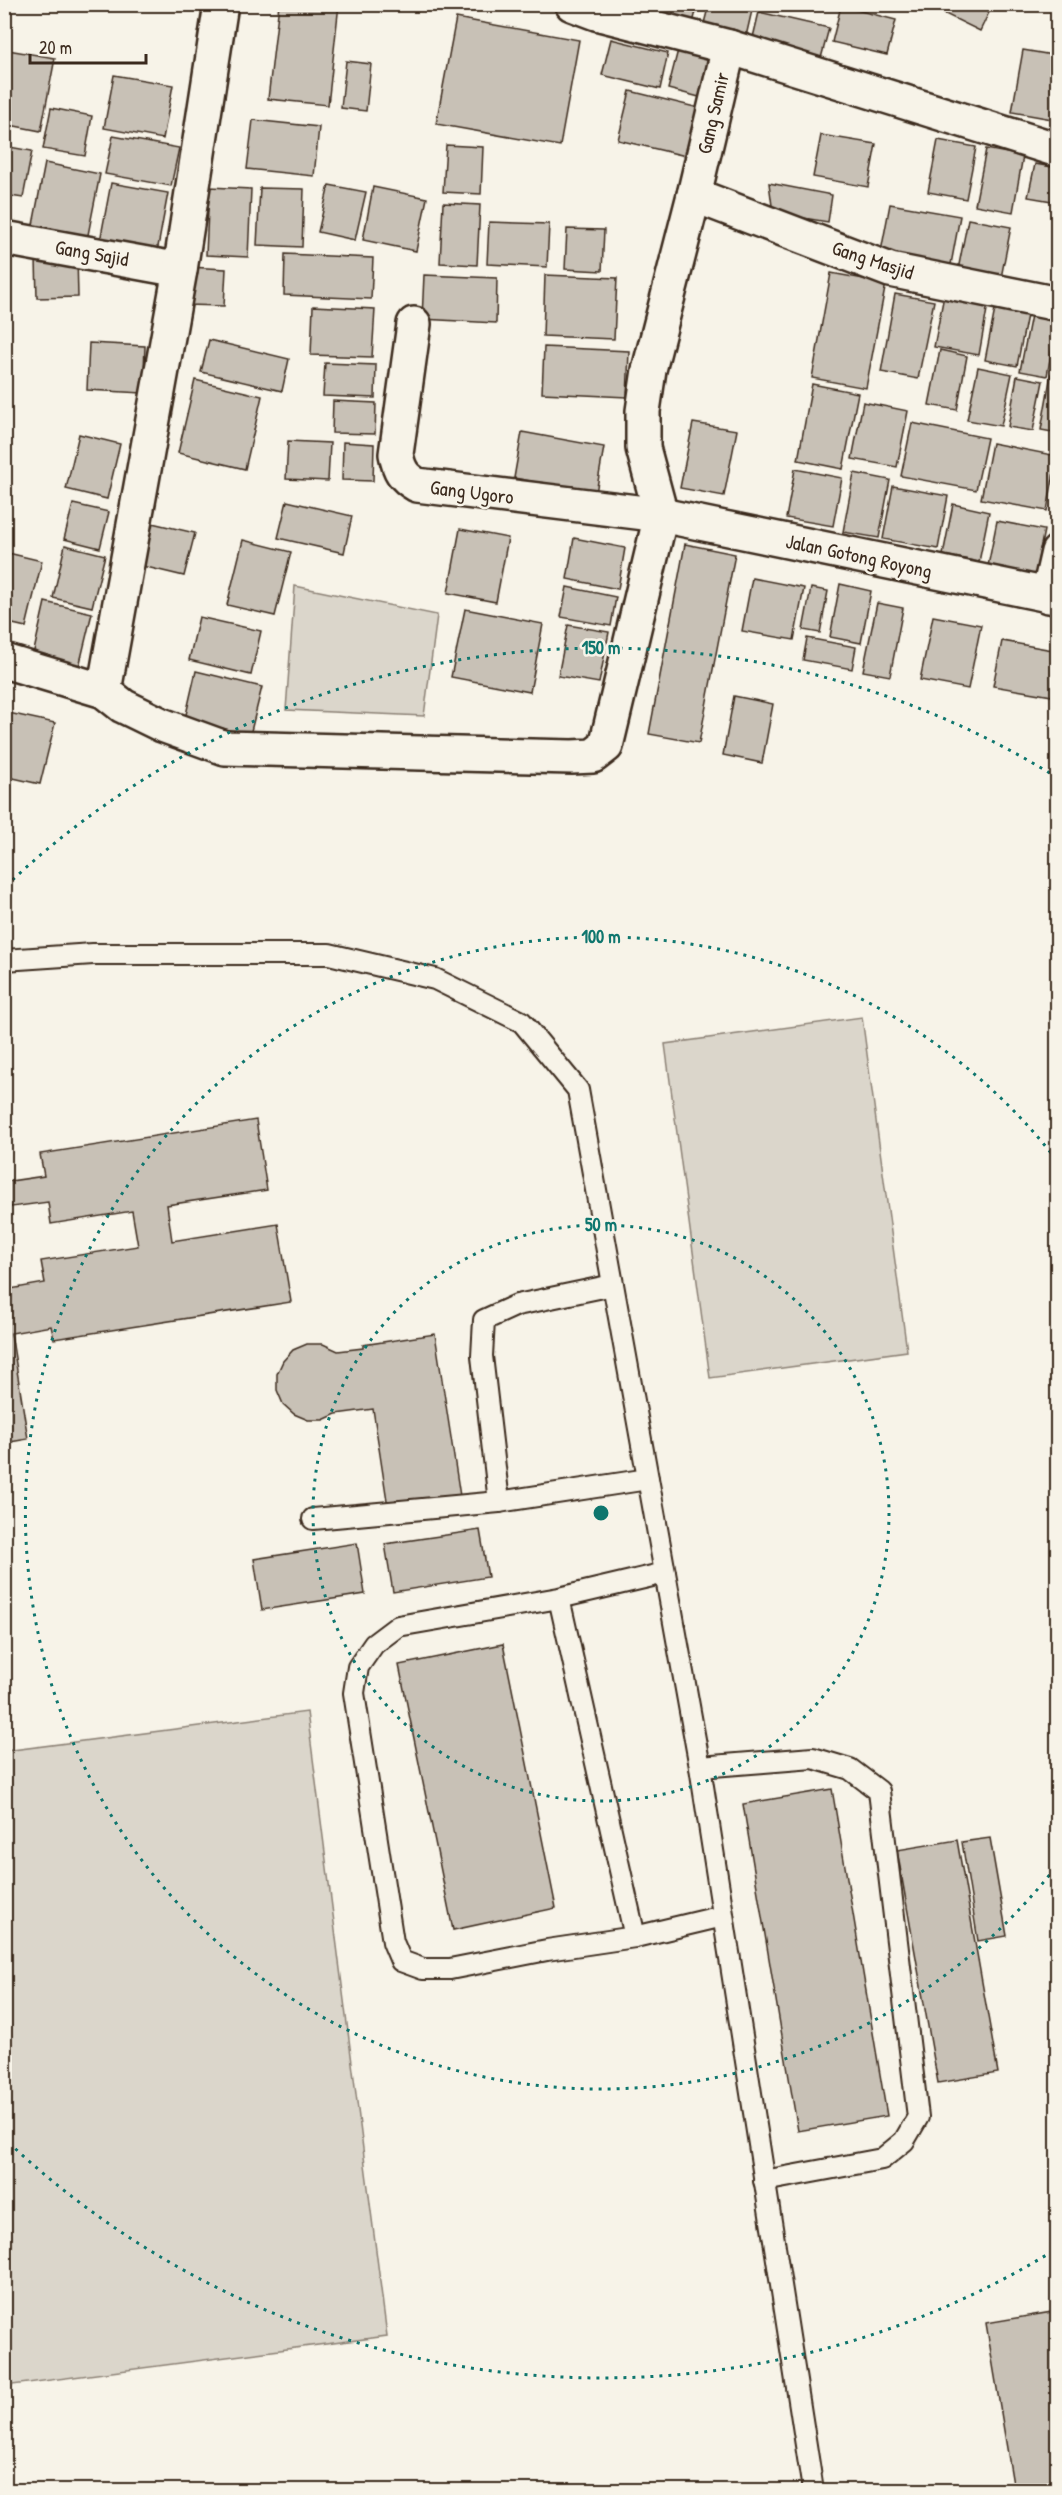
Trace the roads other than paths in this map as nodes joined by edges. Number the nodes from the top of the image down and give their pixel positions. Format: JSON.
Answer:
{"nodes":[{"id":1,"x":220,"y":4,"type":"edge"},
{"id":2,"x":572,"y":4,"type":"edge"},
{"id":3,"x":729,"y":47,"type":"junction"},
{"id":4,"x":1058,"y":150,"type":"edge"},
{"id":5,"x":694,"y":195,"type":"junction"},
{"id":6,"x":4,"y":238,"type":"edge"},
{"id":7,"x":180,"y":270,"type":"junction"},
{"id":8,"x":1058,"y":304,"type":"edge"},
{"id":9,"x":414,"y":324,"type":"dead end"},
{"id":10,"x":661,"y":515,"type":"junction"},
{"id":11,"x":1058,"y":552,"type":"edge"},
{"id":12,"x":1053,"y":597,"type":"edge"},
{"id":13,"x":4,"y":661,"type":"edge"},
{"id":14,"x":104,"y":691,"type":"junction"},
{"id":15,"x":4,"y":960,"type":"edge"},
{"id":16,"x":613,"y":1285,"type":"junction"},
{"id":17,"x":648,"y":1479,"type":"junction"},
{"id":18,"x":500,"y":1502,"type":"junction"},
{"id":19,"x":313,"y":1519,"type":"dead end"},
{"id":20,"x":665,"y":1573,"type":"junction"},
{"id":21,"x":559,"y":1598,"type":"junction"},
{"id":22,"x":700,"y":1767,"type":"junction"},
{"id":23,"x":723,"y":1916,"type":"junction"},
{"id":24,"x":635,"y":1937,"type":"junction"},
{"id":25,"x":764,"y":2181,"type":"junction"},
{"id":26,"x":813,"y":2490,"type":"edge"}],
"edges":[{"from":1,"to":7,"type":"street"},
{"from":2,"to":3,"type":"street"},
{"from":3,"to":4,"type":"street","name":"Gang Samir"},
{"from":3,"to":5,"type":"street","name":"Gang Samir"},
{"from":5,"to":8,"type":"street","name":"Gang Masjid"},
{"from":5,"to":10,"type":"street","name":"Gang Samir"},
{"from":6,"to":7,"type":"street","name":"Gang Sajid"},
{"from":7,"to":14,"type":"street"},
{"from":9,"to":10,"type":"street","name":"Gang Ugoro"},
{"from":10,"to":12,"type":"street","name":"Jalan Gotong Royong"},
{"from":10,"to":14,"type":"street"},
{"from":11,"to":12,"type":"street"},
{"from":13,"to":14,"type":"street"},
{"from":15,"to":16,"type":"lane"},
{"from":16,"to":17,"type":"lane"},
{"from":16,"to":18,"type":"lane"},
{"from":17,"to":18,"type":"lane"},
{"from":17,"to":20,"type":"lane"},
{"from":18,"to":19,"type":"lane"},
{"from":20,"to":21,"type":"lane"},
{"from":20,"to":22,"type":"lane"},
{"from":21,"to":24,"type":"lane"},
{"from":21,"to":24,"type":"lane"},
{"from":22,"to":23,"type":"lane"},
{"from":22,"to":25,"type":"lane"},
{"from":23,"to":24,"type":"lane"},
{"from":23,"to":25,"type":"lane"},
{"from":25,"to":26,"type":"lane"}]}
